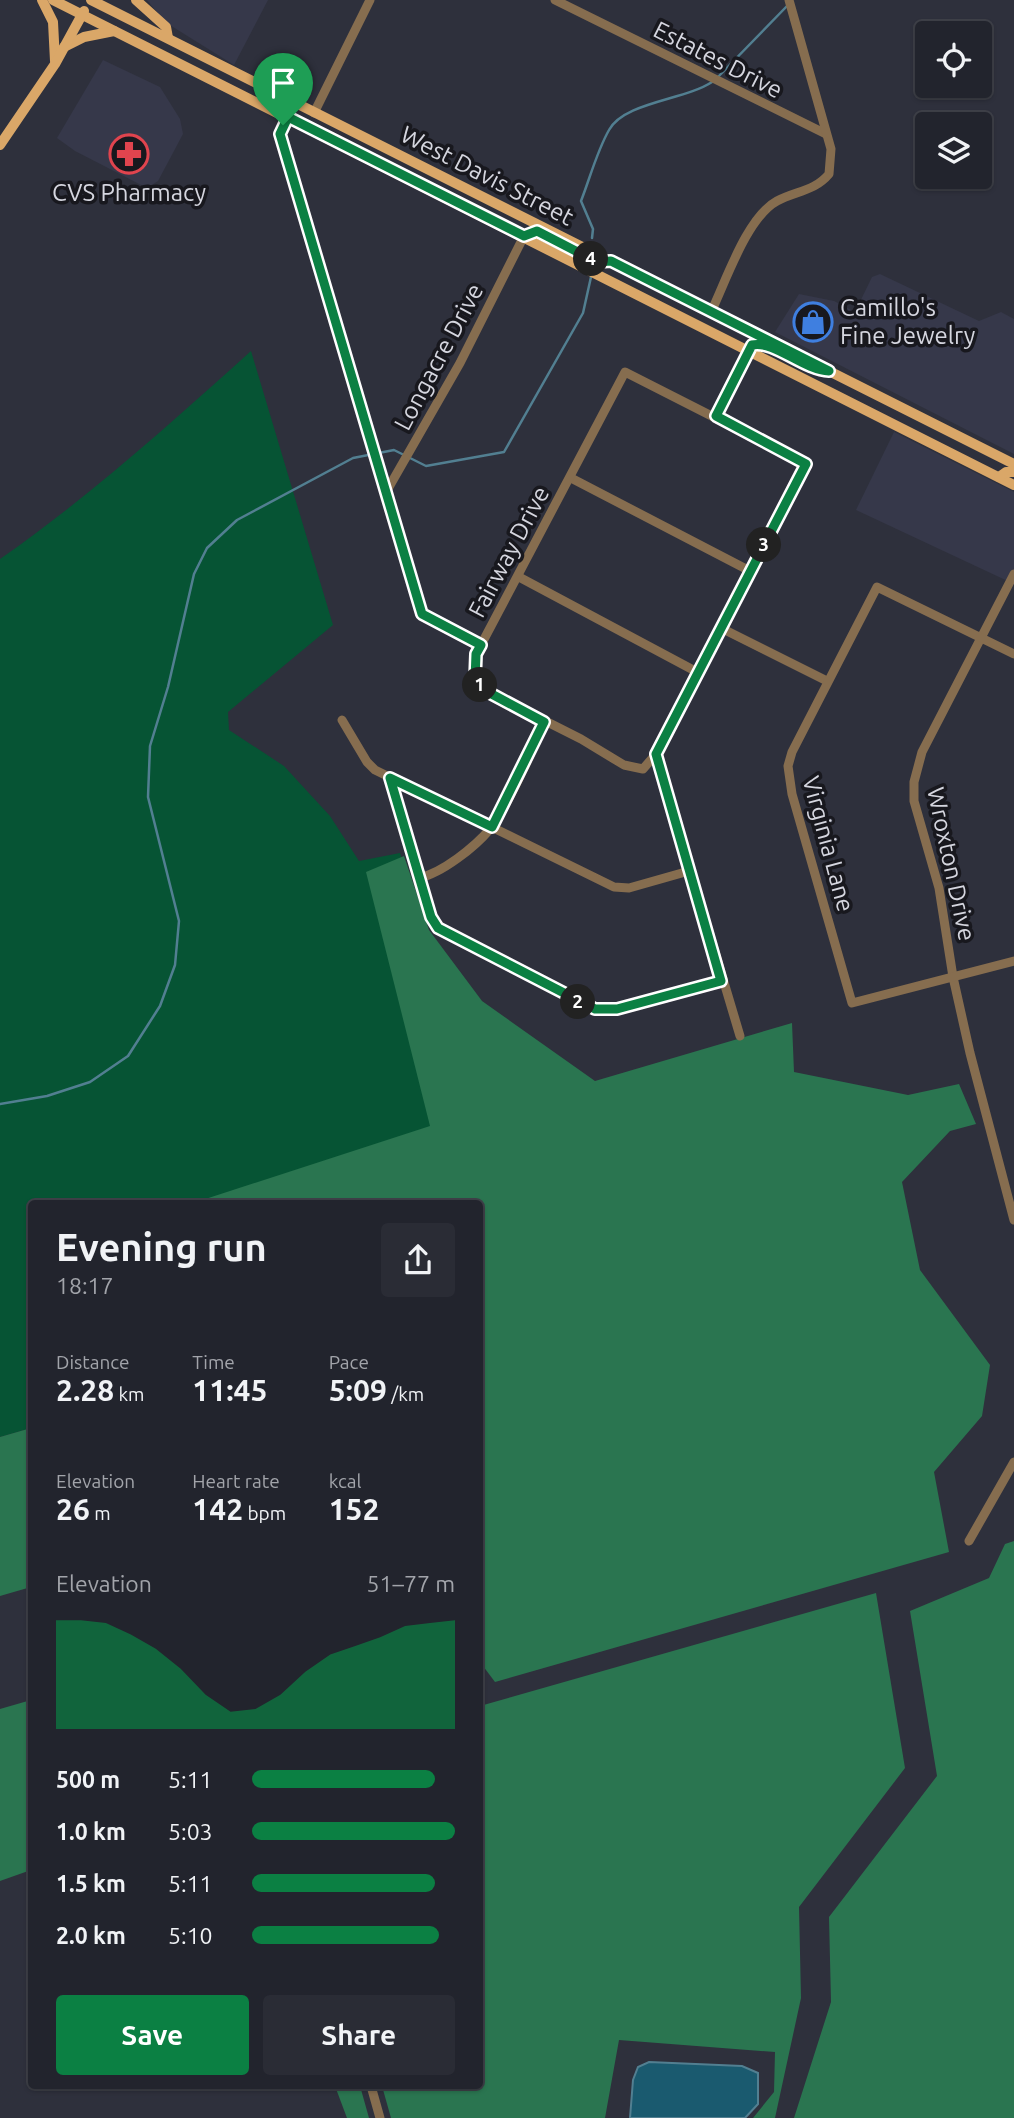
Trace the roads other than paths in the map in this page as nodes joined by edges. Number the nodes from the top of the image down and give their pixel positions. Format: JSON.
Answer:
{"nodes":[{"id":1,"x":42,"y":0,"type":"edge"},
{"id":2,"x":52,"y":0,"type":"edge"},
{"id":3,"x":90,"y":0,"type":"edge"},
{"id":4,"x":136,"y":0,"type":"edge"},
{"id":5,"x":370,"y":0,"type":"edge"},
{"id":6,"x":555,"y":0,"type":"edge"},
{"id":7,"x":789,"y":0,"type":"edge"},
{"id":8,"x":82,"y":14,"type":"junction"},
{"id":9,"x":115,"y":31,"type":"junction"},
{"id":10,"x":168,"y":38,"type":"junction"},
{"id":11,"x":64,"y":47,"type":"junction"},
{"id":12,"x":55,"y":64,"type":"junction"},
{"id":13,"x":314,"y":113,"type":"junction"},
{"id":14,"x":288,"y":117,"type":"junction"},
{"id":15,"x":826,"y":134,"type":"junction"},
{"id":16,"x":0,"y":145,"type":"edge"},
{"id":17,"x":524,"y":236,"type":"junction"},
{"id":18,"x":611,"y":261,"type":"junction"},
{"id":19,"x":628,"y":289,"type":"junction"},
{"id":20,"x":711,"y":312,"type":"junction"},
{"id":21,"x":748,"y":349,"type":"junction"},
{"id":22,"x":829,"y":371,"type":"junction"},
{"id":23,"x":850,"y":400,"type":"junction"},
{"id":24,"x":716,"y":416,"type":"junction"},
{"id":25,"x":934,"y":424,"type":"junction"},
{"id":26,"x":1014,"y":464,"type":"edge"},
{"id":27,"x":1014,"y":472,"type":"edge"},
{"id":28,"x":999,"y":477,"type":"junction"},
{"id":29,"x":571,"y":478,"type":"junction"},
{"id":30,"x":1014,"y":485,"type":"edge"},
{"id":31,"x":385,"y":494,"type":"junction"},
{"id":32,"x":750,"y":571,"type":"junction"},
{"id":33,"x":1014,"y":574,"type":"edge"},
{"id":34,"x":519,"y":577,"type":"junction"},
{"id":35,"x":721,"y":628,"type":"junction"},
{"id":36,"x":981,"y":638,"type":"junction"},
{"id":37,"x":481,"y":645,"type":"junction"},
{"id":38,"x":1014,"y":654,"type":"edge"},
{"id":39,"x":697,"y":672,"type":"junction"},
{"id":40,"x":827,"y":681,"type":"junction"},
{"id":41,"x":342,"y":720,"type":"dead end"},
{"id":42,"x":544,"y":722,"type":"junction"},
{"id":43,"x":656,"y":754,"type":"junction"},
{"id":44,"x":390,"y":778,"type":"junction"},
{"id":45,"x":492,"y":827,"type":"junction"},
{"id":46,"x":690,"y":871,"type":"junction"},
{"id":47,"x":419,"y":878,"type":"junction"},
{"id":48,"x":1014,"y":961,"type":"edge"},
{"id":49,"x":953,"y":977,"type":"junction"},
{"id":50,"x":721,"y":981,"type":"junction"},
{"id":51,"x":740,"y":1036,"type":"dead end"},
{"id":52,"x":1014,"y":1220,"type":"edge"},
{"id":53,"x":1014,"y":1462,"type":"edge"},
{"id":54,"x":969,"y":1541,"type":"dead end"},
{"id":55,"x":372,"y":2089,"type":"edge"},
{"id":56,"x":380,"y":2118,"type":"edge"}],
"edges":[{"from":1,"to":12,"type":"main road"},
{"from":2,"to":8,"type":"main road","name":"West Davis Street"},
{"from":3,"to":8,"type":"main road"},
{"from":3,"to":10,"type":"main road","name":"West Davis Street"},
{"from":4,"to":10,"type":"main road"},
{"from":5,"to":13,"type":"street"},
{"from":6,"to":15,"type":"street","name":"Estates Drive"},
{"from":7,"to":15,"type":"street"},
{"from":8,"to":9,"type":"main road","name":"West Davis Street"},
{"from":8,"to":11,"type":"main road"},
{"from":9,"to":11,"type":"main road"},
{"from":9,"to":14,"type":"main road","name":"West Davis Street"},
{"from":10,"to":13,"type":"main road","name":"West Davis Street"},
{"from":11,"to":12,"type":"main road"},
{"from":12,"to":16,"type":"main road"},
{"from":13,"to":18,"type":"main road","name":"West Davis Street"},
{"from":14,"to":17,"type":"main road","name":"West Davis Street"},
{"from":14,"to":31,"type":"street"},
{"from":15,"to":20,"type":"street"},
{"from":17,"to":18,"type":"main road"},
{"from":17,"to":19,"type":"main road","name":"West Davis Street"},
{"from":17,"to":31,"type":"street","name":"Longacre Drive"},
{"from":18,"to":20,"type":"main road","name":"West Davis Street"},
{"from":19,"to":20,"type":"main road"},
{"from":19,"to":21,"type":"main road","name":"West Davis Street"},
{"from":20,"to":22,"type":"main road","name":"West Davis Street"},
{"from":21,"to":22,"type":"main road"},
{"from":21,"to":23,"type":"main road","name":"West Davis Street"},
{"from":21,"to":24,"type":"street"},
{"from":22,"to":25,"type":"main road","name":"West Davis Street"},
{"from":23,"to":25,"type":"main road"},
{"from":23,"to":28,"type":"main road","name":"West Davis Street"},
{"from":24,"to":29,"type":"street","name":"Fairway Drive"},
{"from":24,"to":32,"type":"street"},
{"from":25,"to":26,"type":"main road","name":"West Davis Street"},
{"from":27,"to":28,"type":"main road"},
{"from":28,"to":30,"type":"main road","name":"West Davis Street"},
{"from":29,"to":32,"type":"street"},
{"from":29,"to":34,"type":"street","name":"Fairway Drive"},
{"from":31,"to":37,"type":"street"},
{"from":32,"to":35,"type":"street"},
{"from":33,"to":36,"type":"street","name":"Wroxton Drive"},
{"from":34,"to":37,"type":"street","name":"Fairway Drive"},
{"from":34,"to":39,"type":"street"},
{"from":35,"to":39,"type":"street"},
{"from":35,"to":40,"type":"street"},
{"from":36,"to":38,"type":"street"},
{"from":36,"to":40,"type":"street","name":"Virginia Lane"},
{"from":36,"to":49,"type":"street","name":"Wroxton Drive"},
{"from":37,"to":42,"type":"street","name":"Fairway Drive"},
{"from":39,"to":43,"type":"street"},
{"from":40,"to":49,"type":"street","name":"Virginia Lane"},
{"from":41,"to":44,"type":"street"},
{"from":42,"to":43,"type":"street"},
{"from":42,"to":45,"type":"street"},
{"from":43,"to":46,"type":"street"},
{"from":44,"to":45,"type":"street"},
{"from":44,"to":47,"type":"street"},
{"from":45,"to":46,"type":"street"},
{"from":45,"to":47,"type":"street"},
{"from":46,"to":50,"type":"street"},
{"from":47,"to":50,"type":"street"},
{"from":48,"to":49,"type":"street"},
{"from":49,"to":52,"type":"street","name":"Wroxton Drive"},
{"from":50,"to":51,"type":"street"},
{"from":53,"to":54,"type":"street"},
{"from":55,"to":56,"type":"street"}]}
